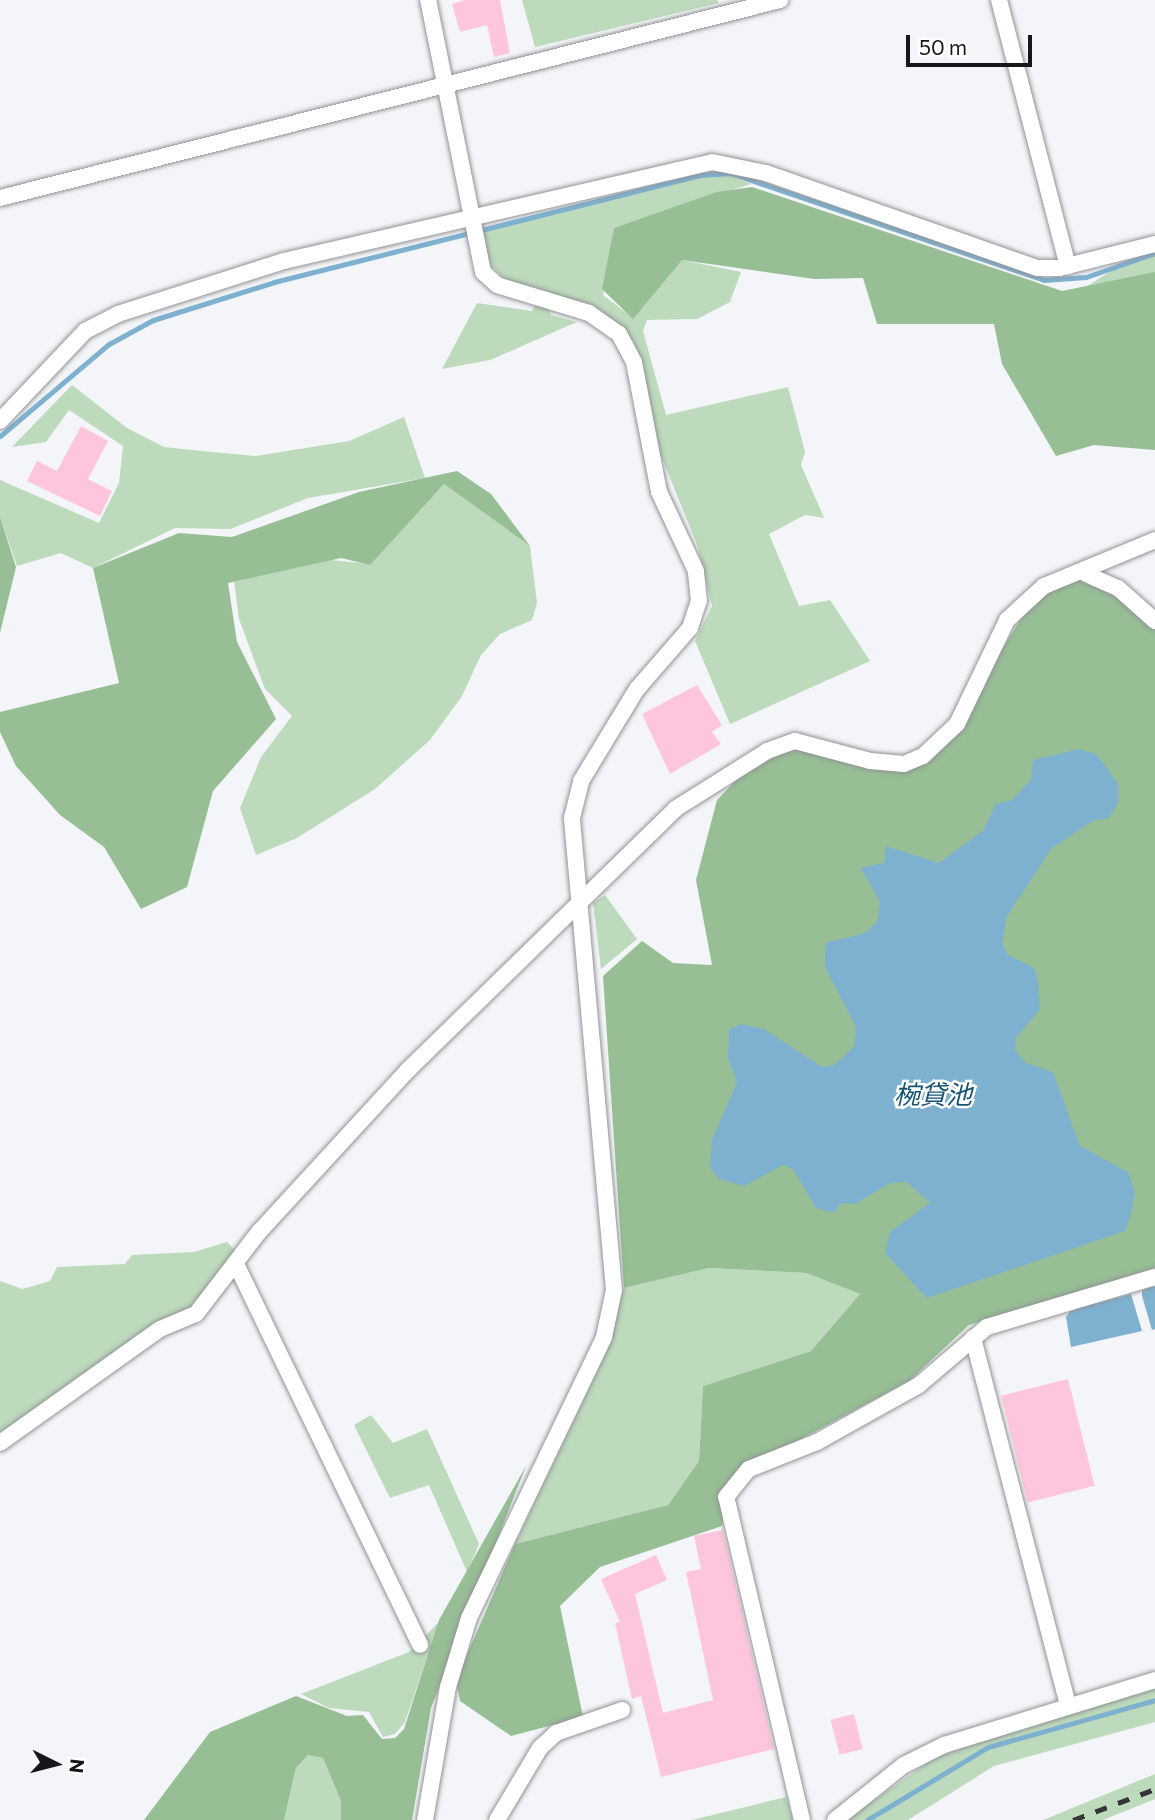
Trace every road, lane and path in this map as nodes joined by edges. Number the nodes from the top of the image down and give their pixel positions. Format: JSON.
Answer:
{"nodes":[{"id":1,"x":428,"y":0,"type":"edge"},
{"id":2,"x":780,"y":0,"type":"edge"},
{"id":3,"x":999,"y":0,"type":"edge"},
{"id":4,"x":450,"y":86,"type":"junction"},
{"id":5,"x":0,"y":198,"type":"edge"},
{"id":6,"x":469,"y":215,"type":"junction"},
{"id":7,"x":1155,"y":244,"type":"edge"},
{"id":8,"x":1068,"y":266,"type":"junction"},
{"id":9,"x":0,"y":421,"type":"edge"},
{"id":10,"x":1155,"y":540,"type":"edge"},
{"id":11,"x":1086,"y":574,"type":"junction"},
{"id":12,"x":1155,"y":621,"type":"edge"},
{"id":13,"x":580,"y":909,"type":"junction"},
{"id":14,"x":236,"y":1264,"type":"junction"},
{"id":15,"x":1155,"y":1277,"type":"edge"},
{"id":16,"x":973,"y":1338,"type":"junction"},
{"id":17,"x":0,"y":1443,"type":"edge"},
{"id":18,"x":420,"y":1645,"type":"dead end"},
{"id":19,"x":1155,"y":1680,"type":"edge"},
{"id":20,"x":1067,"y":1702,"type":"junction"},
{"id":21,"x":622,"y":1710,"type":"dead end"},
{"id":22,"x":425,"y":1820,"type":"edge"},
{"id":23,"x":497,"y":1820,"type":"edge"},
{"id":24,"x":802,"y":1820,"type":"edge"},
{"id":25,"x":835,"y":1820,"type":"edge"}],
"edges":[{"from":1,"to":4,"type":"street"},
{"from":2,"to":4,"type":"street"},
{"from":3,"to":8,"type":"street"},
{"from":4,"to":5,"type":"street"},
{"from":4,"to":6,"type":"street"},
{"from":6,"to":8,"type":"street"},
{"from":6,"to":9,"type":"street"},
{"from":6,"to":13,"type":"street"},
{"from":7,"to":8,"type":"street"},
{"from":10,"to":11,"type":"street"},
{"from":11,"to":12,"type":"street"},
{"from":11,"to":13,"type":"street"},
{"from":13,"to":14,"type":"street"},
{"from":13,"to":22,"type":"street"},
{"from":14,"to":17,"type":"street"},
{"from":14,"to":18,"type":"street"},
{"from":15,"to":16,"type":"street"},
{"from":16,"to":20,"type":"street"},
{"from":16,"to":24,"type":"street"},
{"from":19,"to":20,"type":"street"},
{"from":20,"to":25,"type":"street"},
{"from":21,"to":23,"type":"street"}]}
